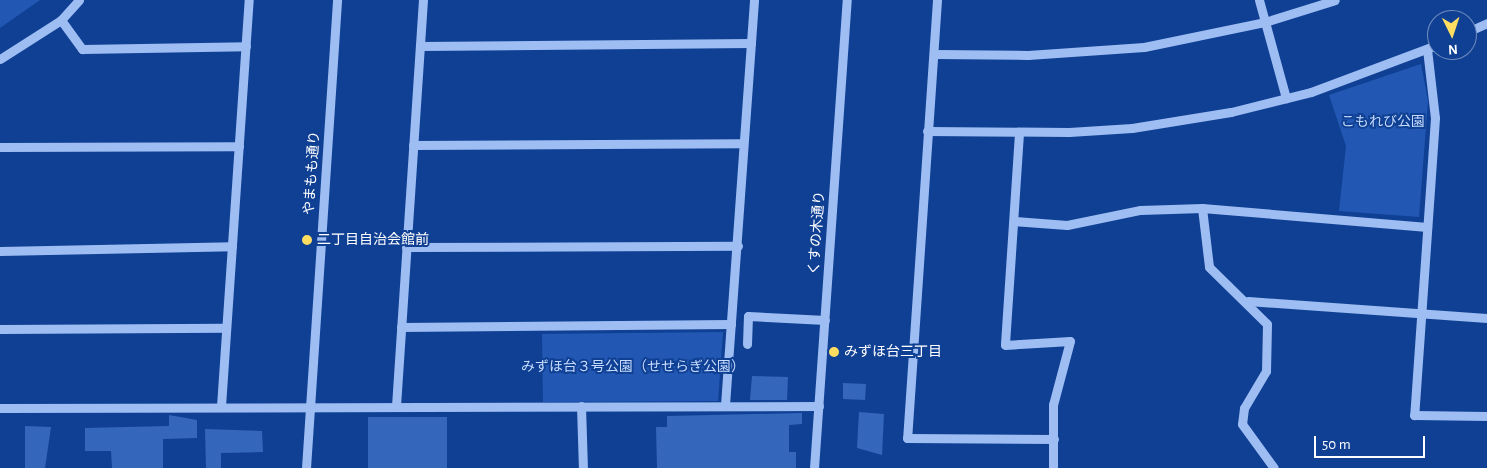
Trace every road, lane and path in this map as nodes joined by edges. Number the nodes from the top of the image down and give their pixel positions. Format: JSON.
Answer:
{"nodes":[{"id":1,"x":79,"y":0,"type":"edge"},
{"id":2,"x":249,"y":0,"type":"edge"},
{"id":3,"x":337,"y":0,"type":"edge"},
{"id":4,"x":423,"y":0,"type":"edge"},
{"id":5,"x":754,"y":0,"type":"edge"},
{"id":6,"x":847,"y":0,"type":"edge"},
{"id":7,"x":937,"y":0,"type":"edge"},
{"id":8,"x":1259,"y":0,"type":"edge"},
{"id":9,"x":1335,"y":0,"type":"edge"},
{"id":10,"x":61,"y":20,"type":"junction"},
{"id":11,"x":1265,"y":22,"type":"junction"},
{"id":12,"x":751,"y":43,"type":"junction"},
{"id":13,"x":246,"y":46,"type":"junction"},
{"id":14,"x":420,"y":46,"type":"junction"},
{"id":15,"x":1427,"y":49,"type":"edge"},
{"id":16,"x":934,"y":54,"type":"junction"},
{"id":17,"x":0,"y":59,"type":"edge"},
{"id":18,"x":1429,"y":60,"type":"edge"},
{"id":19,"x":1286,"y":98,"type":"junction"},
{"id":20,"x":927,"y":131,"type":"junction"},
{"id":21,"x":1019,"y":133,"type":"junction"},
{"id":22,"x":743,"y":143,"type":"junction"},
{"id":23,"x":413,"y":145,"type":"junction"},
{"id":24,"x":239,"y":146,"type":"junction"},
{"id":25,"x":0,"y":147,"type":"edge"},
{"id":26,"x":1202,"y":208,"type":"junction"},
{"id":27,"x":1014,"y":220,"type":"junction"},
{"id":28,"x":1426,"y":227,"type":"junction"},
{"id":29,"x":232,"y":246,"type":"junction"},
{"id":30,"x":738,"y":246,"type":"junction"},
{"id":31,"x":406,"y":247,"type":"junction"},
{"id":32,"x":0,"y":251,"type":"edge"},
{"id":33,"x":1248,"y":301,"type":"junction"},
{"id":34,"x":1422,"y":314,"type":"junction"},
{"id":35,"x":1487,"y":318,"type":"edge"},
{"id":36,"x":825,"y":320,"type":"junction"},
{"id":37,"x":731,"y":324,"type":"junction"},
{"id":38,"x":401,"y":327,"type":"junction"},
{"id":39,"x":226,"y":328,"type":"junction"},
{"id":40,"x":0,"y":329,"type":"edge"},
{"id":41,"x":747,"y":344,"type":"dead end"},
{"id":42,"x":725,"y":405,"type":"junction"},
{"id":43,"x":221,"y":406,"type":"junction"},
{"id":44,"x":396,"y":406,"type":"junction"},
{"id":45,"x":582,"y":406,"type":"junction"},
{"id":46,"x":819,"y":406,"type":"junction"},
{"id":47,"x":310,"y":407,"type":"junction"},
{"id":48,"x":0,"y":408,"type":"edge"},
{"id":49,"x":1487,"y":416,"type":"edge"},
{"id":50,"x":1054,"y":439,"type":"junction"},
{"id":51,"x":306,"y":468,"type":"edge"},
{"id":52,"x":583,"y":468,"type":"edge"},
{"id":53,"x":814,"y":468,"type":"edge"},
{"id":54,"x":1053,"y":468,"type":"edge"},
{"id":55,"x":1274,"y":468,"type":"edge"}],
"edges":[{"from":1,"to":10,"type":"street"},
{"from":2,"to":13,"type":"street"},
{"from":3,"to":47,"type":"street","name":"やまもも通り"},
{"from":4,"to":14,"type":"street"},
{"from":5,"to":12,"type":"street"},
{"from":6,"to":36,"type":"street","name":"くすの木通り"},
{"from":7,"to":16,"type":"street"},
{"from":8,"to":11,"type":"street"},
{"from":9,"to":11,"type":"street"},
{"from":10,"to":13,"type":"street"},
{"from":10,"to":17,"type":"street"},
{"from":11,"to":16,"type":"street"},
{"from":11,"to":19,"type":"street"},
{"from":12,"to":14,"type":"street"},
{"from":12,"to":22,"type":"street"},
{"from":13,"to":24,"type":"street"},
{"from":14,"to":23,"type":"street"},
{"from":15,"to":19,"type":"street"},
{"from":16,"to":20,"type":"street"},
{"from":18,"to":28,"type":"street"},
{"from":19,"to":21,"type":"street"},
{"from":20,"to":21,"type":"street"},
{"from":20,"to":50,"type":"street"},
{"from":21,"to":27,"type":"street"},
{"from":22,"to":23,"type":"street"},
{"from":22,"to":30,"type":"street"},
{"from":23,"to":31,"type":"street"},
{"from":24,"to":25,"type":"street"},
{"from":24,"to":29,"type":"street"},
{"from":26,"to":27,"type":"street"},
{"from":26,"to":28,"type":"street"},
{"from":26,"to":33,"type":"street"},
{"from":27,"to":50,"type":"street"},
{"from":28,"to":34,"type":"street"},
{"from":29,"to":32,"type":"street"},
{"from":29,"to":39,"type":"street"},
{"from":30,"to":31,"type":"street"},
{"from":30,"to":37,"type":"street"},
{"from":31,"to":38,"type":"street"},
{"from":33,"to":34,"type":"street"},
{"from":33,"to":55,"type":"street"},
{"from":34,"to":35,"type":"street"},
{"from":34,"to":49,"type":"street"},
{"from":36,"to":41,"type":"street"},
{"from":36,"to":46,"type":"street","name":"くすの木通り"},
{"from":37,"to":38,"type":"street"},
{"from":37,"to":42,"type":"street"},
{"from":38,"to":44,"type":"street"},
{"from":39,"to":40,"type":"street"},
{"from":39,"to":43,"type":"street"},
{"from":42,"to":45,"type":"street"},
{"from":42,"to":46,"type":"street"},
{"from":43,"to":47,"type":"street"},
{"from":43,"to":48,"type":"street"},
{"from":44,"to":45,"type":"street"},
{"from":44,"to":47,"type":"street"},
{"from":45,"to":52,"type":"street"},
{"from":46,"to":53,"type":"street","name":"くすの木通り"},
{"from":47,"to":51,"type":"street","name":"やまもも通り"},
{"from":50,"to":54,"type":"street"}]}
